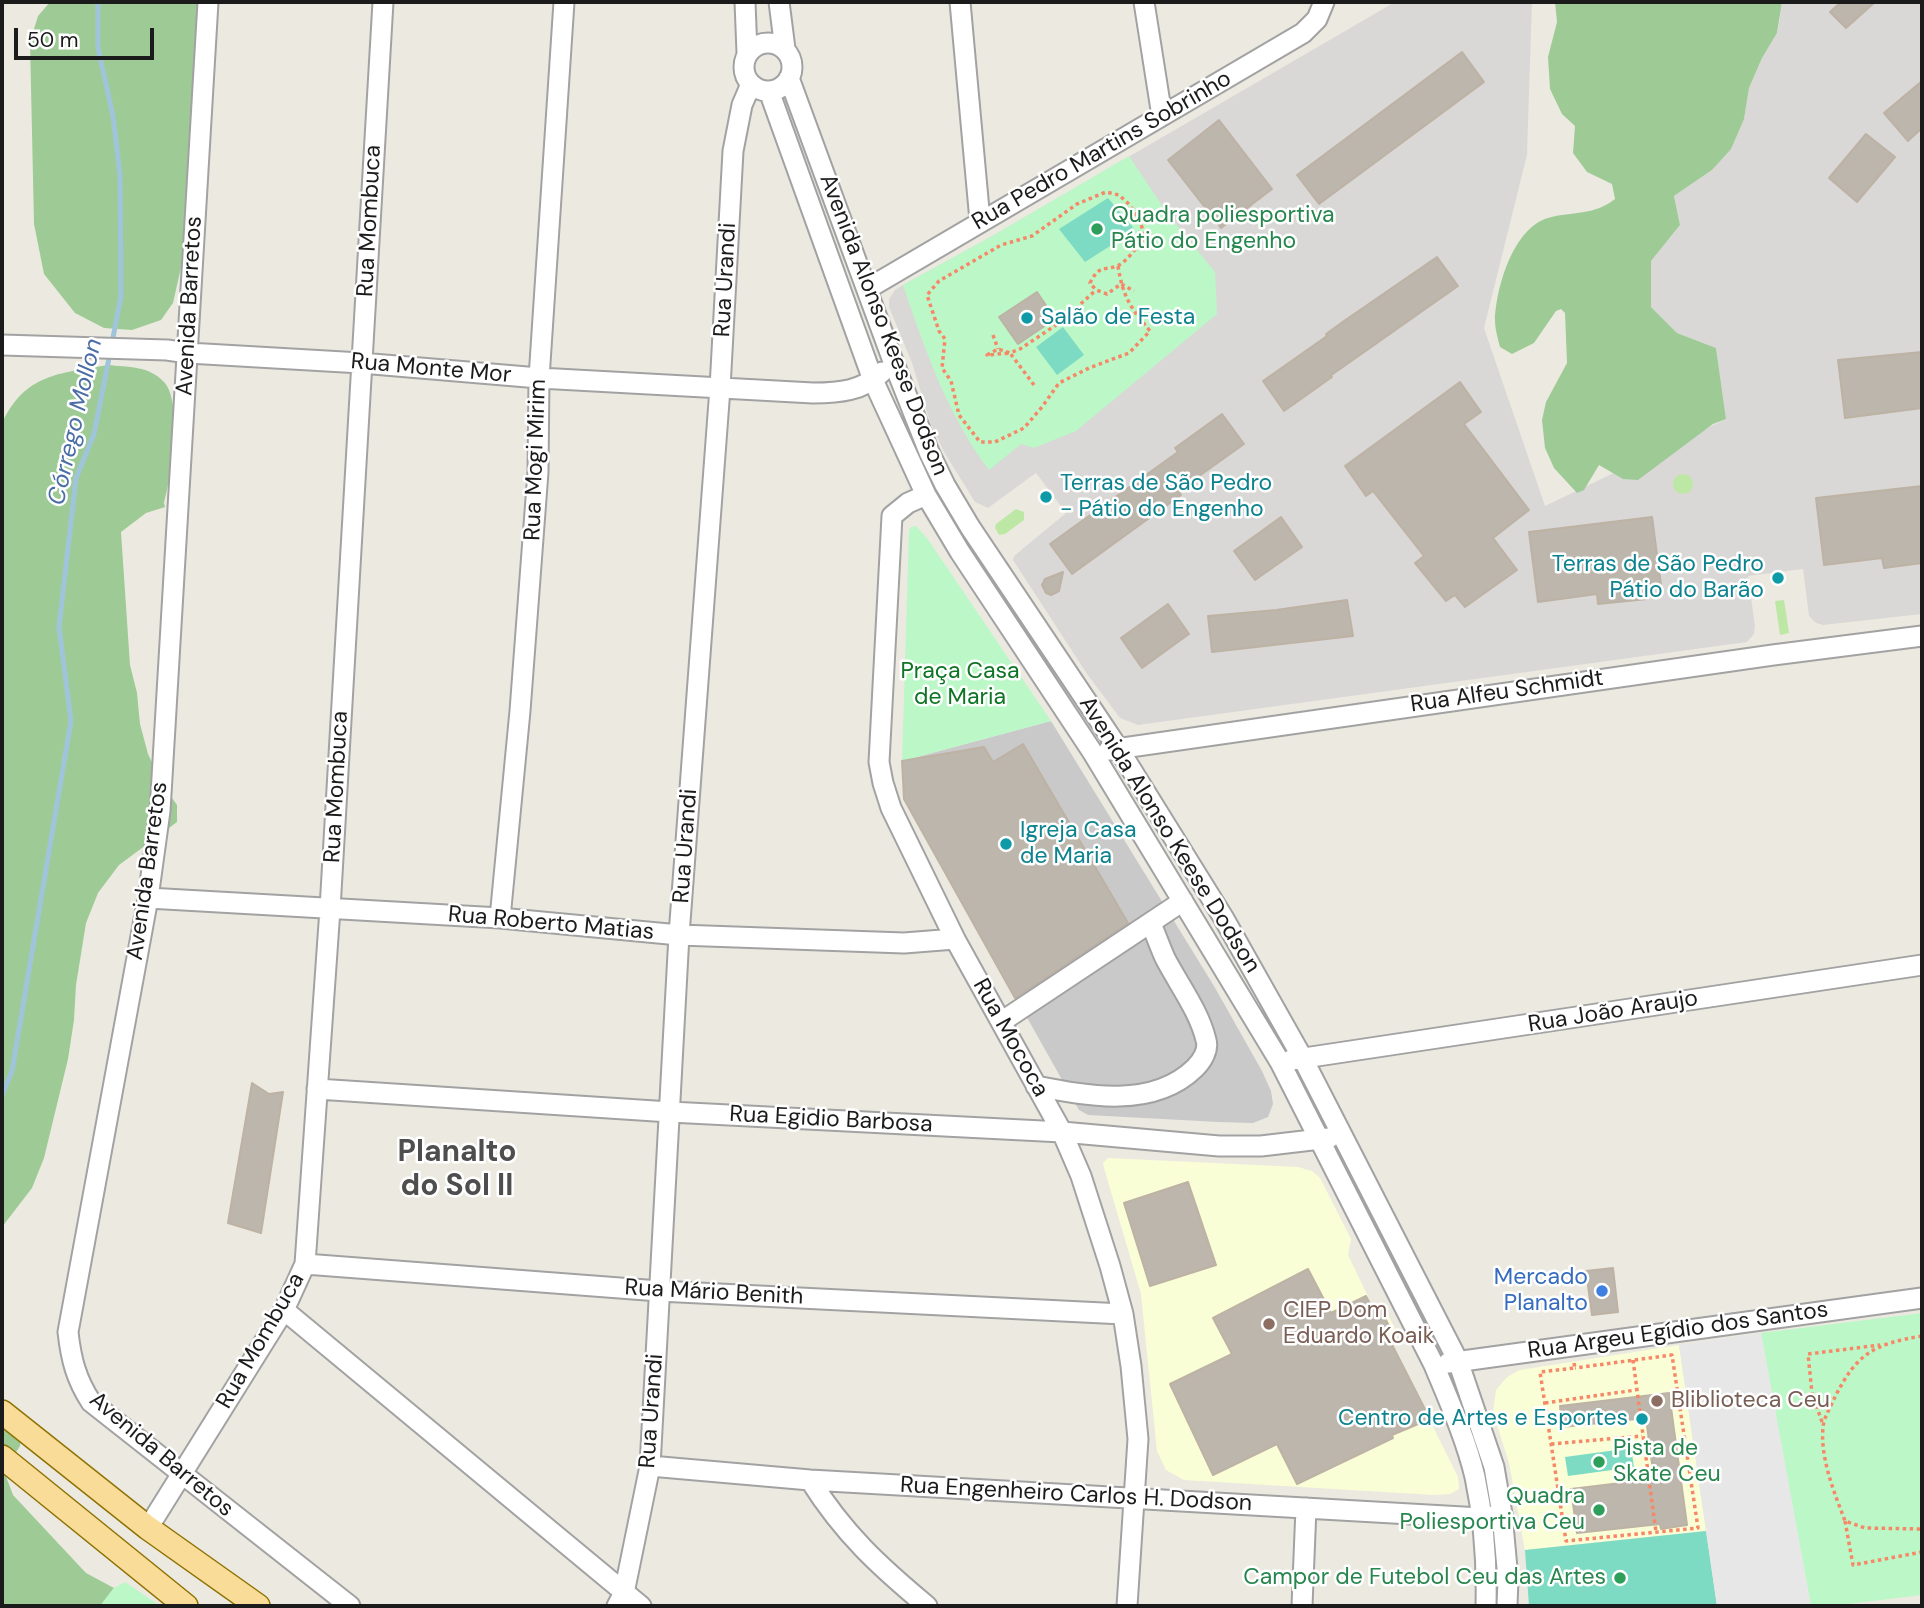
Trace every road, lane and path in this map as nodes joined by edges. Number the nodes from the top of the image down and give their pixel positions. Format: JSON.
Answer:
{"nodes":[{"id":1,"x":208,"y":2,"type":"edge"},
{"id":2,"x":383,"y":2,"type":"edge"},
{"id":3,"x":564,"y":2,"type":"edge"},
{"id":4,"x":745,"y":2,"type":"edge"},
{"id":5,"x":779,"y":2,"type":"edge"},
{"id":6,"x":960,"y":2,"type":"edge"},
{"id":7,"x":1144,"y":2,"type":"edge"},
{"id":8,"x":1324,"y":2,"type":"edge"},
{"id":9,"x":785,"y":50,"type":"junction"},
{"id":10,"x":747,"y":53,"type":"junction"},
{"id":11,"x":789,"y":78,"type":"junction"},
{"id":12,"x":760,"y":87,"type":"junction"},
{"id":13,"x":1162,"y":116,"type":"junction"},
{"id":14,"x":981,"y":222,"type":"junction"},
{"id":15,"x":1118,"y":266,"type":"junction"},
{"id":16,"x":1121,"y":284,"type":"junction"},
{"id":17,"x":867,"y":289,"type":"junction"},
{"id":18,"x":1096,"y":290,"type":"junction"},
{"id":19,"x":1134,"y":291,"type":"dead end"},
{"id":20,"x":993,"y":335,"type":"dead end"},
{"id":21,"x":2,"y":345,"type":"edge"},
{"id":22,"x":998,"y":349,"type":"junction"},
{"id":23,"x":1010,"y":353,"type":"junction"},
{"id":24,"x":188,"y":354,"type":"junction"},
{"id":25,"x":893,"y":361,"type":"junction"},
{"id":26,"x":361,"y":363,"type":"junction"},
{"id":27,"x":539,"y":378,"type":"junction"},
{"id":28,"x":873,"y":380,"type":"junction"},
{"id":29,"x":1034,"y":385,"type":"dead end"},
{"id":30,"x":720,"y":388,"type":"junction"},
{"id":31,"x":926,"y":495,"type":"junction"},
{"id":32,"x":1922,"y":636,"type":"edge"},
{"id":33,"x":1118,"y":748,"type":"junction"},
{"id":34,"x":1093,"y":753,"type":"junction"},
{"id":35,"x":148,"y":898,"type":"junction"},
{"id":36,"x":1183,"y":901,"type":"junction"},
{"id":37,"x":330,"y":909,"type":"junction"},
{"id":38,"x":500,"y":918,"type":"junction"},
{"id":39,"x":1151,"y":923,"type":"junction"},
{"id":40,"x":679,"y":935,"type":"junction"},
{"id":41,"x":955,"y":939,"type":"junction"},
{"id":42,"x":1922,"y":965,"type":"edge"},
{"id":43,"x":1001,"y":1023,"type":"junction"},
{"id":44,"x":1303,"y":1059,"type":"junction"},
{"id":45,"x":1280,"y":1062,"type":"junction"},
{"id":46,"x":1036,"y":1086,"type":"junction"},
{"id":47,"x":317,"y":1089,"type":"junction"},
{"id":48,"x":670,"y":1112,"type":"junction"},
{"id":49,"x":1062,"y":1132,"type":"junction"},
{"id":50,"x":1344,"y":1136,"type":"junction"},
{"id":51,"x":1320,"y":1139,"type":"junction"},
{"id":52,"x":305,"y":1264,"type":"junction"},
{"id":53,"x":659,"y":1291,"type":"junction"},
{"id":54,"x":1922,"y":1298,"type":"edge"},
{"id":55,"x":284,"y":1310,"type":"junction"},
{"id":56,"x":1123,"y":1314,"type":"junction"},
{"id":57,"x":1922,"y":1336,"type":"edge"},
{"id":58,"x":1884,"y":1344,"type":"junction"},
{"id":59,"x":1573,"y":1358,"type":"dead end"},
{"id":60,"x":1633,"y":1360,"type":"junction"},
{"id":61,"x":1458,"y":1361,"type":"junction"},
{"id":62,"x":1434,"y":1365,"type":"junction"},
{"id":63,"x":1575,"y":1368,"type":"junction"},
{"id":64,"x":1636,"y":1390,"type":"junction"},
{"id":65,"x":1545,"y":1403,"type":"junction"},
{"id":66,"x":2,"y":1412,"type":"edge"},
{"id":67,"x":1823,"y":1424,"type":"junction"},
{"id":68,"x":1642,"y":1436,"type":"junction"},
{"id":69,"x":1551,"y":1444,"type":"junction"},
{"id":70,"x":11,"y":1464,"type":"edge"},
{"id":71,"x":650,"y":1466,"type":"junction"},
{"id":72,"x":181,"y":1475,"type":"junction"},
{"id":73,"x":810,"y":1480,"type":"junction"},
{"id":74,"x":1135,"y":1498,"type":"junction"},
{"id":75,"x":1306,"y":1508,"type":"junction"},
{"id":76,"x":1502,"y":1514,"type":"junction"},
{"id":77,"x":1481,"y":1518,"type":"junction"},
{"id":78,"x":1845,"y":1521,"type":"junction"},
{"id":79,"x":148,"y":1528,"type":"junction"},
{"id":80,"x":1922,"y":1529,"type":"edge"},
{"id":81,"x":1656,"y":1532,"type":"junction"},
{"id":82,"x":1922,"y":1552,"type":"edge"},
{"id":83,"x":621,"y":1600,"type":"edge"},
{"id":84,"x":186,"y":1606,"type":"edge"},
{"id":85,"x":258,"y":1606,"type":"edge"},
{"id":86,"x":350,"y":1606,"type":"edge"},
{"id":87,"x":641,"y":1606,"type":"edge"},
{"id":88,"x":927,"y":1606,"type":"edge"},
{"id":89,"x":1127,"y":1606,"type":"edge"},
{"id":90,"x":1302,"y":1606,"type":"edge"},
{"id":91,"x":1486,"y":1606,"type":"edge"},
{"id":92,"x":1507,"y":1606,"type":"edge"}],
"edges":[{"from":1,"to":24,"type":"street","name":"Avenida Barretos"},
{"from":2,"to":26,"type":"street","name":"Rua Mombuca"},
{"from":3,"to":27,"type":"street","name":"Rua Mogi Mirim"},
{"from":4,"to":10,"type":"street"},
{"from":5,"to":9,"type":"street"},
{"from":6,"to":14,"type":"street"},
{"from":7,"to":13,"type":"street"},
{"from":8,"to":13,"type":"street","name":"Rua Pedro Martins Sobrinho"},
{"from":9,"to":10,"type":"street"},
{"from":9,"to":11,"type":"street"},
{"from":10,"to":12,"type":"street"},
{"from":11,"to":12,"type":"street"},
{"from":11,"to":17,"type":"street","name":"Avenida Alonso Keese Dodson"},
{"from":12,"to":28,"type":"street","name":"Avenida Alonso Keese Dodson"},
{"from":12,"to":30,"type":"street","name":"Rua Urandi"},
{"from":13,"to":14,"type":"street","name":"Rua Pedro Martins Sobrinho"},
{"from":14,"to":17,"type":"street","name":"Rua Pedro Martins Sobrinho"},
{"from":15,"to":16,"type":"path"},
{"from":15,"to":16,"type":"path"},
{"from":15,"to":18,"type":"path"},
{"from":16,"to":18,"type":"path"},
{"from":16,"to":19,"type":"path"},
{"from":17,"to":25,"type":"street","name":"Avenida Alonso Keese Dodson"},
{"from":18,"to":23,"type":"path"},
{"from":20,"to":22,"type":"path"},
{"from":21,"to":24,"type":"street","name":"Rua Monte Mor"},
{"from":22,"to":23,"type":"path"},
{"from":22,"to":23,"type":"path"},
{"from":23,"to":29,"type":"path"},
{"from":24,"to":26,"type":"street","name":"Rua Monte Mor"},
{"from":24,"to":35,"type":"street","name":"Avenida Barretos"},
{"from":25,"to":28,"type":"street"},
{"from":25,"to":33,"type":"street","name":"Avenida Alonso Keese Dodson"},
{"from":26,"to":27,"type":"street","name":"Rua Monte Mor"},
{"from":26,"to":37,"type":"street","name":"Rua Mombuca"},
{"from":27,"to":30,"type":"street","name":"Rua Monte Mor"},
{"from":27,"to":38,"type":"street","name":"Rua Mogi Mirim"},
{"from":28,"to":30,"type":"street","name":"Rua Monte Mor"},
{"from":28,"to":31,"type":"street","name":"Avenida Alonso Keese Dodson"},
{"from":30,"to":40,"type":"street","name":"Rua Urandi"},
{"from":31,"to":34,"type":"street","name":"Avenida Alonso Keese Dodson"},
{"from":31,"to":41,"type":"street","name":"Rua Mococa"},
{"from":32,"to":33,"type":"street","name":"Rua Alfeu Schmidt"},
{"from":33,"to":34,"type":"street","name":"Rua Alfeu Schmidt"},
{"from":33,"to":44,"type":"street","name":"Avenida Alonso Keese Dodson"},
{"from":34,"to":36,"type":"street","name":"Avenida Alonso Keese Dodson"},
{"from":35,"to":37,"type":"street","name":"Rua Roberto Matias"},
{"from":35,"to":72,"type":"street","name":"Avenida Barretos"},
{"from":36,"to":39,"type":"street"},
{"from":36,"to":45,"type":"street","name":"Avenida Alonso Keese Dodson"},
{"from":37,"to":38,"type":"street","name":"Rua Roberto Matias"},
{"from":37,"to":47,"type":"street","name":"Rua Mombuca"},
{"from":38,"to":40,"type":"street","name":"Rua Roberto Matias"},
{"from":39,"to":43,"type":"street"},
{"from":39,"to":46,"type":"street"},
{"from":40,"to":41,"type":"street","name":"Rua Roberto Matias"},
{"from":40,"to":48,"type":"street","name":"Rua Urandi"},
{"from":41,"to":43,"type":"street","name":"Rua Mococa"},
{"from":42,"to":44,"type":"street","name":"Rua João Araujo"},
{"from":43,"to":46,"type":"street","name":"Rua Mococa"},
{"from":44,"to":45,"type":"street","name":"Rua João Araujo"},
{"from":44,"to":50,"type":"street","name":"Avenida Alonso Keese Dodson"},
{"from":45,"to":51,"type":"street","name":"Avenida Alonso Keese Dodson"},
{"from":46,"to":49,"type":"street","name":"Rua Mococa"},
{"from":47,"to":48,"type":"street","name":"Rua Egidio Barbosa"},
{"from":47,"to":52,"type":"street","name":"Rua Mombuca"},
{"from":48,"to":49,"type":"street","name":"Rua Egidio Barbosa"},
{"from":48,"to":53,"type":"street","name":"Rua Urandi"},
{"from":49,"to":51,"type":"street","name":"Rua Egidio Barbosa"},
{"from":49,"to":56,"type":"street","name":"Rua Mococa"},
{"from":50,"to":51,"type":"street","name":"Rua Egidio Barbosa"},
{"from":50,"to":61,"type":"street","name":"Avenida Alonso Keese Dodson"},
{"from":51,"to":62,"type":"street","name":"Avenida Alonso Keese Dodson"},
{"from":52,"to":53,"type":"street","name":"Rua Mário Benith"},
{"from":52,"to":55,"type":"street","name":"Rua Mombuca"},
{"from":53,"to":56,"type":"street","name":"Rua Mário Benith"},
{"from":53,"to":71,"type":"street","name":"Rua Urandi"},
{"from":54,"to":61,"type":"street","name":"Rua Argeu Egídio dos Santos"},
{"from":55,"to":72,"type":"street","name":"Rua Mombuca"},
{"from":55,"to":83,"type":"street"},
{"from":56,"to":74,"type":"street","name":"Rua Mococa"},
{"from":57,"to":58,"type":"path"},
{"from":58,"to":67,"type":"path"},
{"from":58,"to":67,"type":"path"},
{"from":59,"to":63,"type":"path"},
{"from":60,"to":63,"type":"path"},
{"from":60,"to":64,"type":"path"},
{"from":60,"to":81,"type":"path"},
{"from":61,"to":62,"type":"street","name":"Rua Argeu Egídio dos Santos"},
{"from":61,"to":76,"type":"street","name":"Avenida Alonso Keese Dodson"},
{"from":62,"to":77,"type":"street","name":"Avenida Alonso Keese Dodson"},
{"from":63,"to":65,"type":"path"},
{"from":64,"to":65,"type":"path"},
{"from":64,"to":68,"type":"path"},
{"from":65,"to":69,"type":"path"},
{"from":66,"to":79,"type":"main road"},
{"from":67,"to":78,"type":"path"},
{"from":68,"to":69,"type":"path"},
{"from":68,"to":81,"type":"path"},
{"from":69,"to":81,"type":"path"},
{"from":70,"to":84,"type":"main road"},
{"from":71,"to":73,"type":"street","name":"Rua Engenheiro Carlos H. Dodson"},
{"from":71,"to":83,"type":"street","name":"Rua Urandi"},
{"from":72,"to":79,"type":"street","name":"Rua Mombuca"},
{"from":72,"to":86,"type":"street","name":"Avenida Barretos"},
{"from":73,"to":74,"type":"street","name":"Rua Engenheiro Carlos H. Dodson"},
{"from":73,"to":88,"type":"street"},
{"from":74,"to":75,"type":"street","name":"Rua Engenheiro Carlos H. Dodson"},
{"from":74,"to":89,"type":"street","name":"Rua Mococa"},
{"from":75,"to":77,"type":"street","name":"Rua Engenheiro Carlos H. Dodson"},
{"from":75,"to":90,"type":"street"},
{"from":76,"to":77,"type":"street","name":"Rua Engenheiro Carlos H. Dodson"},
{"from":76,"to":92,"type":"street","name":"Avenida Alonso Keese Dodson"},
{"from":77,"to":91,"type":"street","name":"Avenida Alonso Keese Dodson"},
{"from":78,"to":80,"type":"path"},
{"from":78,"to":82,"type":"path"},
{"from":79,"to":85,"type":"main road"},
{"from":83,"to":87,"type":"street"}]}
